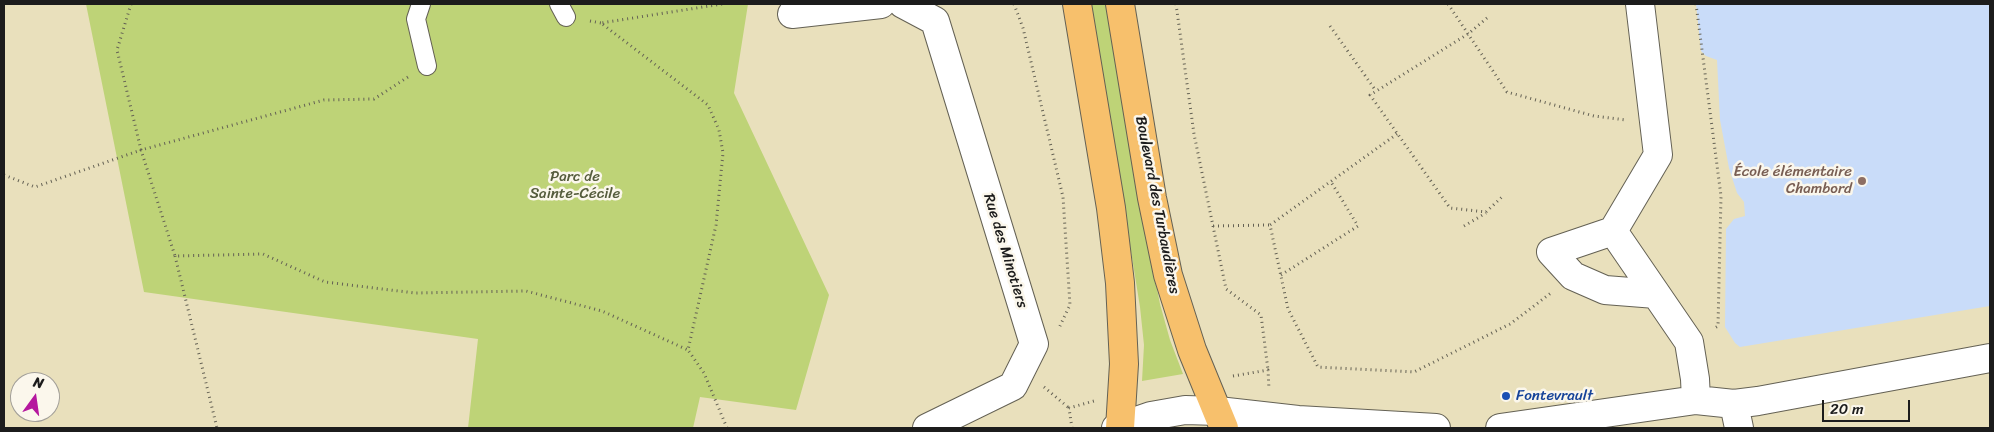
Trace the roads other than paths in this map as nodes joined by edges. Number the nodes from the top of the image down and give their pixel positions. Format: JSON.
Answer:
{"nodes":[{"id":1,"x":421,"y":4,"type":"edge"},
{"id":2,"x":881,"y":4,"type":"edge"},
{"id":3,"x":903,"y":4,"type":"edge"},
{"id":4,"x":1077,"y":4,"type":"edge"},
{"id":5,"x":1120,"y":4,"type":"edge"},
{"id":6,"x":1640,"y":4,"type":"edge"},
{"id":7,"x":792,"y":14,"type":"dead end"},
{"id":8,"x":427,"y":66,"type":"road end"},
{"id":9,"x":1613,"y":231,"type":"junction"},
{"id":10,"x":1656,"y":294,"type":"junction"},
{"id":11,"x":1990,"y":358,"type":"edge"},
{"id":12,"x":1696,"y":400,"type":"junction"},
{"id":13,"x":1737,"y":416,"type":"edge"},
{"id":14,"x":1221,"y":420,"type":"edge"},
{"id":15,"x":927,"y":428,"type":"edge"},
{"id":16,"x":1119,"y":428,"type":"edge"},
{"id":17,"x":1436,"y":428,"type":"edge"},
{"id":18,"x":1500,"y":428,"type":"edge"}],
"edges":[{"from":1,"to":8,"type":"lane"},
{"from":2,"to":7,"type":"street"},
{"from":3,"to":15,"type":"street","name":"Rue des Minotiers"},
{"from":4,"to":16,"type":"main road"},
{"from":5,"to":14,"type":"main road","name":"Boulevard des Turbaudières"},
{"from":6,"to":9,"type":"street"},
{"from":9,"to":10,"type":"street"},
{"from":9,"to":10,"type":"street"},
{"from":10,"to":12,"type":"street"},
{"from":11,"to":13,"type":"street"},
{"from":12,"to":13,"type":"street"},
{"from":12,"to":18,"type":"street"},
{"from":14,"to":16,"type":"street"},
{"from":14,"to":17,"type":"street"}]}
